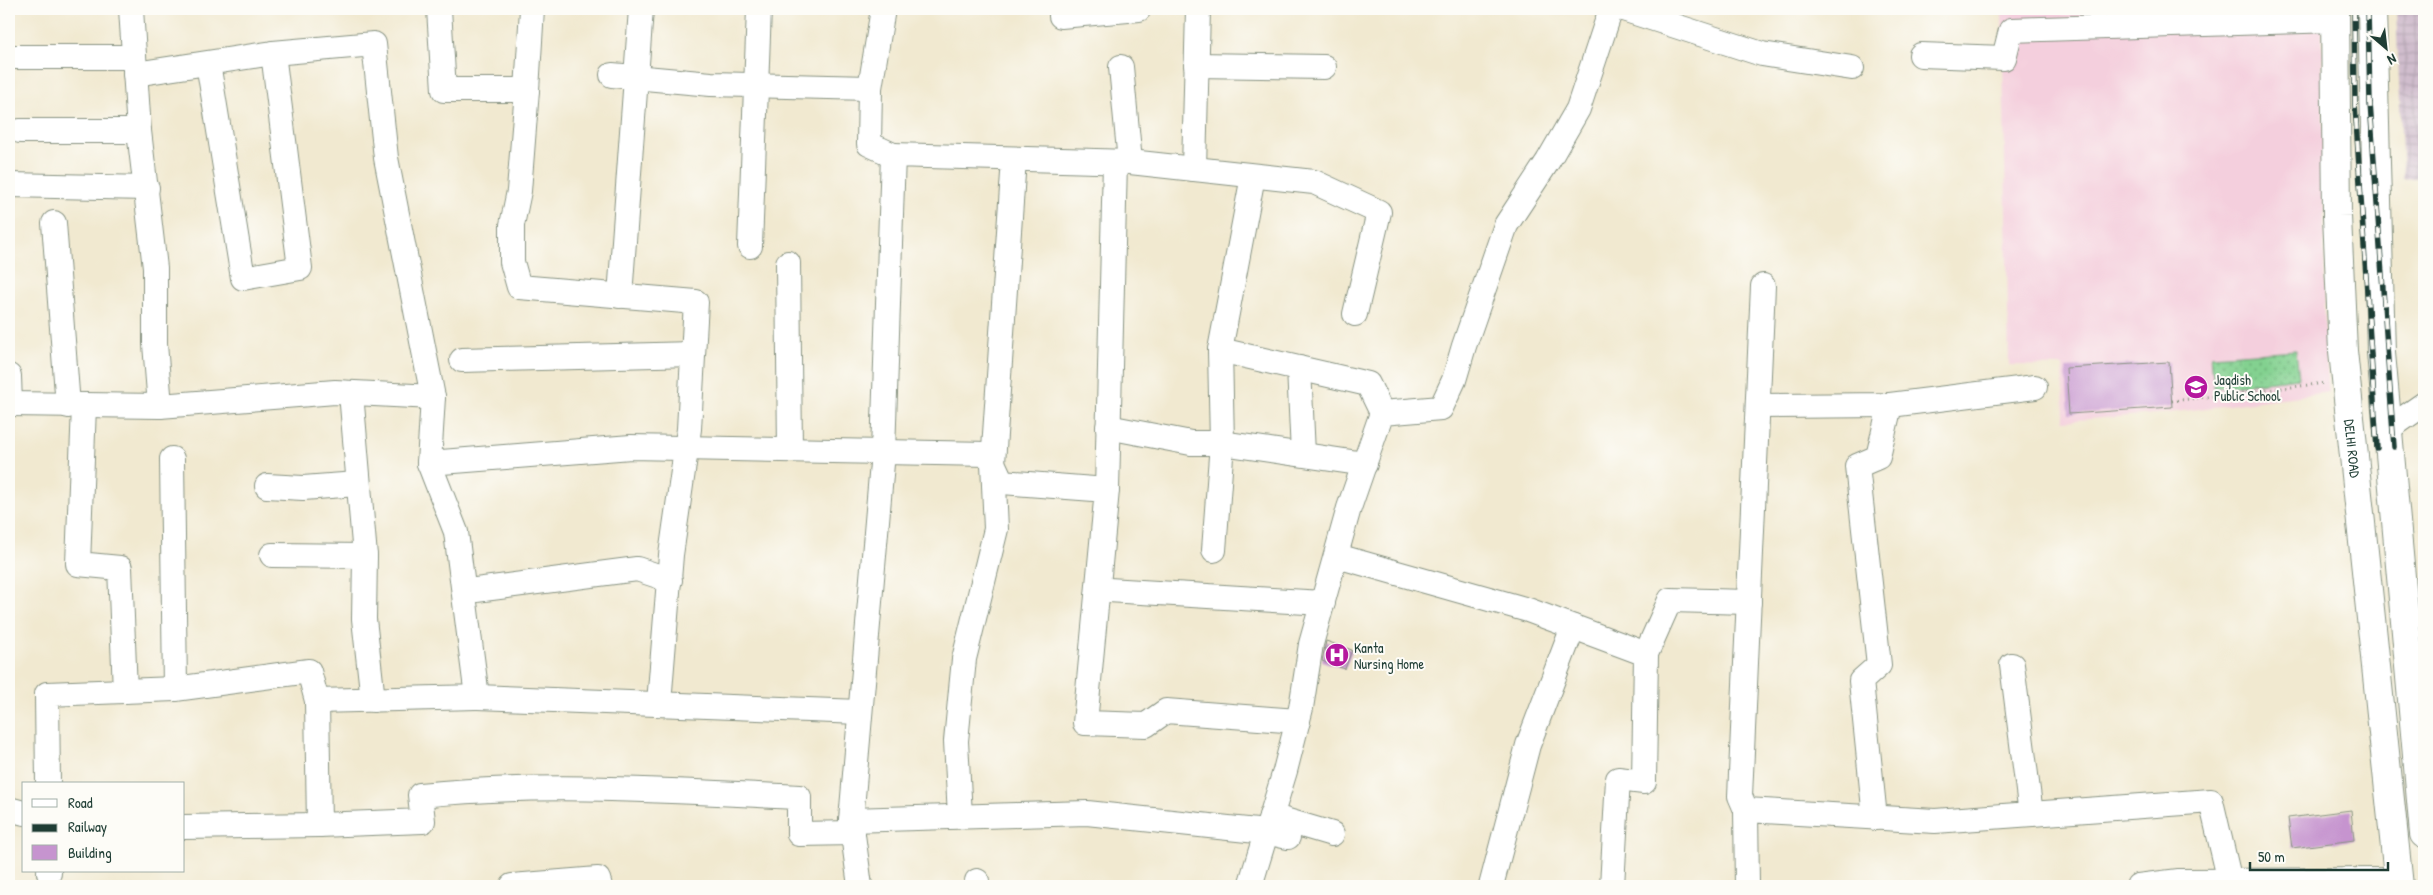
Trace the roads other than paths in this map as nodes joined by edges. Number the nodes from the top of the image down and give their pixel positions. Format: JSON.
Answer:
{"nodes":[{"id":1,"x":131,"y":9,"type":"edge"},
{"id":2,"x":439,"y":9,"type":"edge"},
{"id":3,"x":532,"y":9,"type":"edge"},
{"id":4,"x":640,"y":9,"type":"edge"},
{"id":5,"x":759,"y":9,"type":"edge"},
{"id":6,"x":884,"y":9,"type":"edge"},
{"id":7,"x":1139,"y":9,"type":"edge"},
{"id":8,"x":1198,"y":9,"type":"edge"},
{"id":9,"x":1611,"y":9,"type":"edge"},
{"id":10,"x":1623,"y":9,"type":"edge"},
{"id":11,"x":2372,"y":9,"type":"edge"},
{"id":12,"x":2335,"y":14,"type":"edge"},
{"id":13,"x":1061,"y":16,"type":"dead end"},
{"id":14,"x":273,"y":53,"type":"junction"},
{"id":15,"x":1921,"y":55,"type":"dead end"},
{"id":16,"x":9,"y":57,"type":"edge"},
{"id":17,"x":208,"y":63,"type":"junction"},
{"id":18,"x":1196,"y":65,"type":"junction"},
{"id":19,"x":134,"y":66,"type":"junction"},
{"id":20,"x":1121,"y":67,"type":"dead end"},
{"id":21,"x":1324,"y":67,"type":"dead end"},
{"id":22,"x":1852,"y":68,"type":"dead end"},
{"id":23,"x":612,"y":75,"type":"dead end"},
{"id":24,"x":637,"y":77,"type":"junction"},
{"id":25,"x":755,"y":85,"type":"junction"},
{"id":26,"x":870,"y":88,"type":"junction"},
{"id":27,"x":527,"y":90,"type":"junction"},
{"id":28,"x":20,"y":131,"type":"dead end"},
{"id":29,"x":139,"y":131,"type":"junction"},
{"id":30,"x":893,"y":155,"type":"junction"},
{"id":31,"x":1014,"y":159,"type":"junction"},
{"id":32,"x":1122,"y":162,"type":"junction"},
{"id":33,"x":1194,"y":169,"type":"junction"},
{"id":34,"x":1253,"y":176,"type":"junction"},
{"id":35,"x":9,"y":185,"type":"edge"},
{"id":36,"x":147,"y":188,"type":"junction"},
{"id":37,"x":54,"y":223,"type":"dead end"},
{"id":38,"x":750,"y":246,"type":"dead end"},
{"id":39,"x":788,"y":263,"type":"dead end"},
{"id":40,"x":1763,"y":286,"type":"dead end"},
{"id":41,"x":620,"y":296,"type":"junction"},
{"id":42,"x":1355,"y":314,"type":"dead end"},
{"id":43,"x":1220,"y":350,"type":"junction"},
{"id":44,"x":694,"y":354,"type":"junction"},
{"id":45,"x":462,"y":360,"type":"dead end"},
{"id":46,"x":1299,"y":368,"type":"junction"},
{"id":47,"x":9,"y":376,"type":"edge"},
{"id":48,"x":2034,"y":386,"type":"dead end"},
{"id":49,"x":351,"y":393,"type":"junction"},
{"id":50,"x":433,"y":396,"type":"junction"},
{"id":51,"x":9,"y":404,"type":"edge"},
{"id":52,"x":2424,"y":404,"type":"edge"},
{"id":53,"x":1890,"y":405,"type":"junction"},
{"id":54,"x":76,"y":406,"type":"junction"},
{"id":55,"x":160,"y":406,"type":"junction"},
{"id":56,"x":1758,"y":406,"type":"junction"},
{"id":57,"x":1382,"y":413,"type":"junction"},
{"id":58,"x":1108,"y":427,"type":"junction"},
{"id":59,"x":2388,"y":429,"type":"junction"},
{"id":60,"x":1222,"y":443,"type":"junction"},
{"id":61,"x":686,"y":448,"type":"junction"},
{"id":62,"x":790,"y":450,"type":"junction"},
{"id":63,"x":883,"y":452,"type":"junction"},
{"id":64,"x":1303,"y":454,"type":"junction"},
{"id":65,"x":172,"y":460,"type":"dead end"},
{"id":66,"x":429,"y":463,"type":"junction"},
{"id":67,"x":993,"y":463,"type":"junction"},
{"id":68,"x":1365,"y":464,"type":"junction"},
{"id":69,"x":357,"y":484,"type":"junction"},
{"id":70,"x":267,"y":486,"type":"dead end"},
{"id":71,"x":1107,"y":490,"type":"junction"},
{"id":72,"x":1214,"y":550,"type":"dead end"},
{"id":73,"x":272,"y":555,"type":"dead end"},
{"id":74,"x":365,"y":556,"type":"junction"},
{"id":75,"x":1337,"y":556,"type":"junction"},
{"id":76,"x":670,"y":580,"type":"junction"},
{"id":77,"x":476,"y":590,"type":"dead end"},
{"id":78,"x":1108,"y":590,"type":"dead end"},
{"id":79,"x":2370,"y":598,"type":"junction"},
{"id":80,"x":2403,"y":598,"type":"junction"},
{"id":81,"x":1749,"y":602,"type":"junction"},
{"id":82,"x":1323,"y":603,"type":"junction"},
{"id":83,"x":1573,"y":626,"type":"junction"},
{"id":84,"x":1646,"y":654,"type":"junction"},
{"id":85,"x":2012,"y":665,"type":"dead end"},
{"id":86,"x":175,"y":689,"type":"junction"},
{"id":87,"x":125,"y":692,"type":"junction"},
{"id":88,"x":477,"y":697,"type":"junction"},
{"id":89,"x":372,"y":700,"type":"junction"},
{"id":90,"x":317,"y":701,"type":"junction"},
{"id":91,"x":660,"y":703,"type":"junction"},
{"id":92,"x":860,"y":712,"type":"junction"},
{"id":93,"x":1298,"y":721,"type":"junction"},
{"id":94,"x":48,"y":782,"type":"edge"},
{"id":95,"x":2423,"y":804,"type":"edge"},
{"id":96,"x":9,"y":809,"type":"edge"},
{"id":97,"x":1746,"y":810,"type":"junction"},
{"id":98,"x":22,"y":812,"type":"edge"},
{"id":99,"x":2030,"y":814,"type":"junction"},
{"id":100,"x":960,"y":816,"type":"junction"},
{"id":101,"x":1875,"y":818,"type":"junction"},
{"id":102,"x":319,"y":825,"type":"junction"},
{"id":103,"x":852,"y":826,"type":"junction"},
{"id":104,"x":185,"y":827,"type":"edge"},
{"id":105,"x":1275,"y":828,"type":"junction"},
{"id":106,"x":1332,"y":834,"type":"dead end"},
{"id":107,"x":2424,"y":834,"type":"edge"},
{"id":108,"x":2399,"y":883,"type":"edge"},
{"id":109,"x":2231,"y":884,"type":"edge"},
{"id":110,"x":512,"y":886,"type":"edge"},
{"id":111,"x":600,"y":886,"type":"edge"},
{"id":112,"x":860,"y":886,"type":"edge"},
{"id":113,"x":1250,"y":886,"type":"edge"},
{"id":114,"x":1491,"y":886,"type":"edge"},
{"id":115,"x":1612,"y":886,"type":"edge"},
{"id":116,"x":1747,"y":886,"type":"edge"},
{"id":117,"x":2138,"y":886,"type":"edge"}],
"edges":[{"from":1,"to":19,"type":"street"},
{"from":2,"to":27,"type":"street"},
{"from":3,"to":27,"type":"street"},
{"from":4,"to":24,"type":"street"},
{"from":5,"to":25,"type":"street"},
{"from":6,"to":26,"type":"street"},
{"from":7,"to":13,"type":"street"},
{"from":8,"to":18,"type":"street"},
{"from":9,"to":57,"type":"street"},
{"from":10,"to":22,"type":"street"},
{"from":11,"to":59,"type":"main road"},
{"from":12,"to":15,"type":"street"},
{"from":12,"to":79,"type":"main road","name":"DELHI ROAD"},
{"from":14,"to":17,"type":"street"},
{"from":14,"to":17,"type":"street"},
{"from":14,"to":50,"type":"street"},
{"from":16,"to":19,"type":"street"},
{"from":17,"to":19,"type":"street"},
{"from":18,"to":21,"type":"street"},
{"from":18,"to":33,"type":"street"},
{"from":19,"to":29,"type":"street"},
{"from":20,"to":32,"type":"street"},
{"from":23,"to":24,"type":"street"},
{"from":24,"to":25,"type":"street"},
{"from":24,"to":41,"type":"street"},
{"from":25,"to":26,"type":"street"},
{"from":25,"to":38,"type":"street"},
{"from":26,"to":30,"type":"street"},
{"from":27,"to":41,"type":"street"},
{"from":28,"to":29,"type":"street"},
{"from":29,"to":36,"type":"street"},
{"from":30,"to":31,"type":"street"},
{"from":30,"to":63,"type":"street"},
{"from":31,"to":32,"type":"street"},
{"from":31,"to":67,"type":"street"},
{"from":32,"to":33,"type":"street"},
{"from":32,"to":58,"type":"street"},
{"from":33,"to":34,"type":"street"},
{"from":34,"to":42,"type":"street"},
{"from":34,"to":43,"type":"street"},
{"from":35,"to":36,"type":"street"},
{"from":36,"to":55,"type":"street"},
{"from":37,"to":54,"type":"street"},
{"from":39,"to":62,"type":"street"},
{"from":40,"to":56,"type":"street"},
{"from":41,"to":44,"type":"street"},
{"from":43,"to":46,"type":"street"},
{"from":43,"to":60,"type":"street"},
{"from":44,"to":45,"type":"street"},
{"from":44,"to":61,"type":"street"},
{"from":46,"to":57,"type":"street"},
{"from":46,"to":64,"type":"street"},
{"from":47,"to":51,"type":"street"},
{"from":48,"to":53,"type":"street"},
{"from":49,"to":50,"type":"street"},
{"from":49,"to":55,"type":"street"},
{"from":49,"to":69,"type":"street"},
{"from":50,"to":66,"type":"street"},
{"from":51,"to":54,"type":"street"},
{"from":52,"to":59,"type":"street"},
{"from":53,"to":56,"type":"street"},
{"from":53,"to":101,"type":"street"},
{"from":54,"to":55,"type":"street"},
{"from":54,"to":87,"type":"street"},
{"from":56,"to":81,"type":"street"},
{"from":57,"to":68,"type":"street"},
{"from":58,"to":60,"type":"street"},
{"from":58,"to":71,"type":"street"},
{"from":59,"to":80,"type":"main road"},
{"from":60,"to":64,"type":"street"},
{"from":60,"to":72,"type":"street"},
{"from":61,"to":62,"type":"street"},
{"from":61,"to":66,"type":"street"},
{"from":61,"to":76,"type":"street"},
{"from":62,"to":63,"type":"street"},
{"from":63,"to":67,"type":"street"},
{"from":63,"to":92,"type":"street"},
{"from":64,"to":68,"type":"street"},
{"from":65,"to":86,"type":"street"},
{"from":66,"to":88,"type":"street"},
{"from":67,"to":71,"type":"street"},
{"from":67,"to":100,"type":"street"},
{"from":68,"to":75,"type":"street"},
{"from":69,"to":70,"type":"street"},
{"from":69,"to":74,"type":"street"},
{"from":71,"to":93,"type":"street"},
{"from":73,"to":74,"type":"street"},
{"from":74,"to":89,"type":"street"},
{"from":75,"to":82,"type":"street"},
{"from":75,"to":83,"type":"street"},
{"from":76,"to":77,"type":"street"},
{"from":76,"to":91,"type":"street"},
{"from":78,"to":82,"type":"street"},
{"from":79,"to":80,"type":"main road"},
{"from":79,"to":108,"type":"main road","name":"DELHI ROAD"},
{"from":80,"to":95,"type":"main road"},
{"from":81,"to":84,"type":"street"},
{"from":81,"to":97,"type":"street"},
{"from":82,"to":93,"type":"street"},
{"from":83,"to":84,"type":"street"},
{"from":83,"to":114,"type":"street"},
{"from":84,"to":115,"type":"street"},
{"from":85,"to":99,"type":"street"},
{"from":86,"to":87,"type":"street"},
{"from":86,"to":90,"type":"street"},
{"from":87,"to":94,"type":"street"},
{"from":88,"to":89,"type":"street"},
{"from":88,"to":91,"type":"street"},
{"from":89,"to":90,"type":"street"},
{"from":90,"to":102,"type":"street"},
{"from":91,"to":92,"type":"street"},
{"from":92,"to":103,"type":"street"},
{"from":93,"to":105,"type":"street"},
{"from":95,"to":107,"type":"main road"},
{"from":96,"to":98,"type":"street"},
{"from":97,"to":101,"type":"street"},
{"from":97,"to":116,"type":"street"},
{"from":99,"to":101,"type":"street"},
{"from":99,"to":109,"type":"street"},
{"from":100,"to":103,"type":"street"},
{"from":100,"to":105,"type":"street"},
{"from":102,"to":103,"type":"street"},
{"from":102,"to":104,"type":"street"},
{"from":103,"to":112,"type":"street"},
{"from":105,"to":106,"type":"street"},
{"from":105,"to":113,"type":"street"},
{"from":108,"to":109,"type":"street"},
{"from":109,"to":117,"type":"street"},
{"from":110,"to":111,"type":"street"}]}
